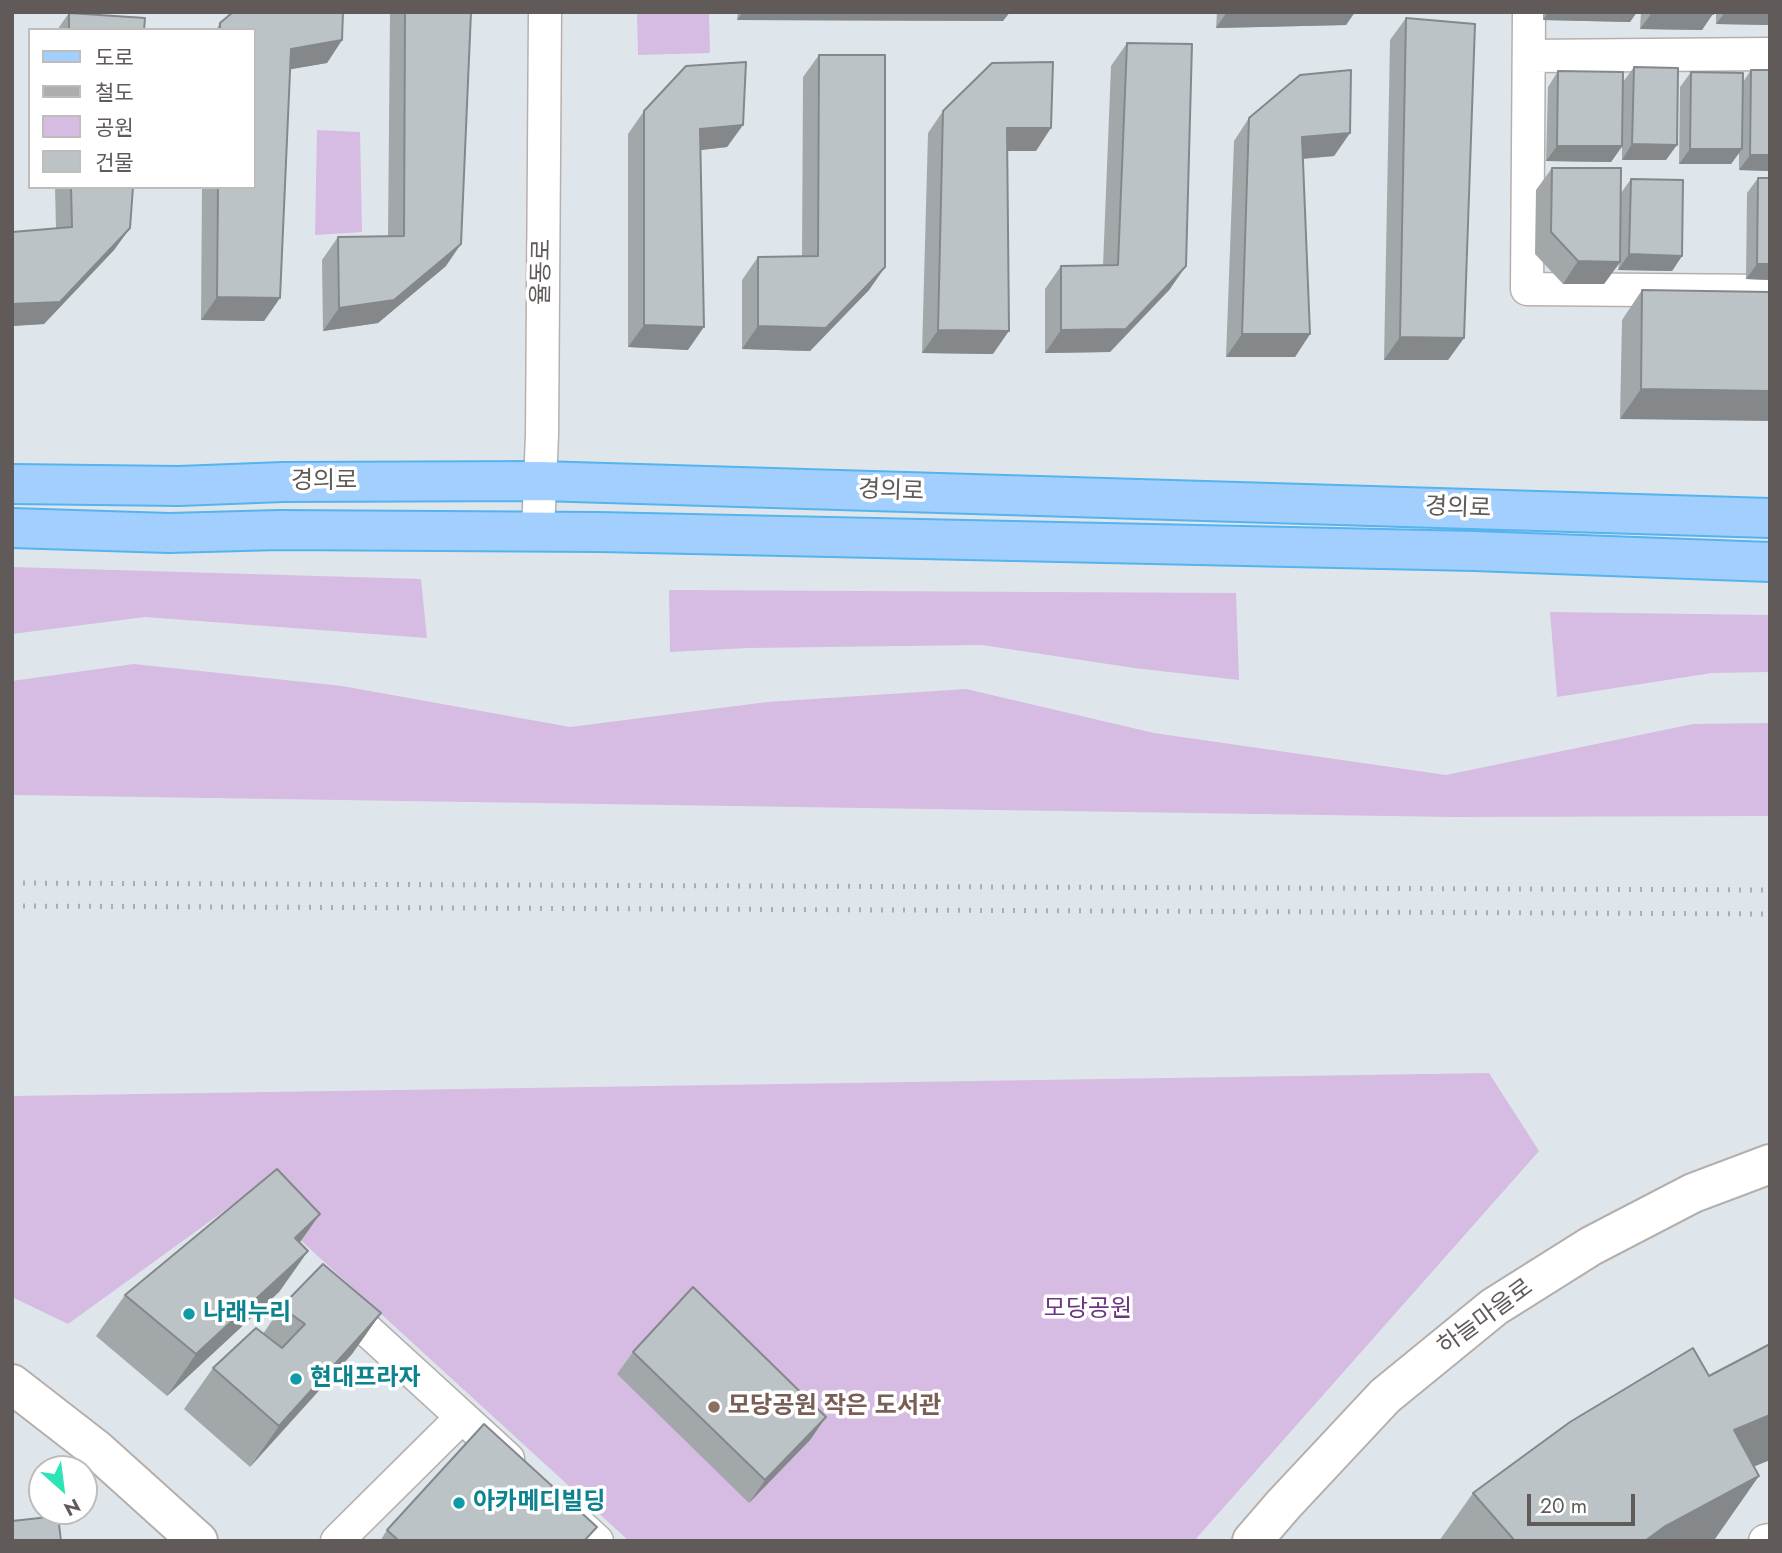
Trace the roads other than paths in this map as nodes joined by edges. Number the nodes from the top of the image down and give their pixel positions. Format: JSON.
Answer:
{"nodes":[{"id":1,"x":545,"y":12,"type":"edge"},
{"id":2,"x":1529,"y":12,"type":"edge"},
{"id":3,"x":1770,"y":54,"type":"edge"},
{"id":4,"x":1529,"y":56,"type":"junction"},
{"id":5,"x":1770,"y":292,"type":"edge"},
{"id":6,"x":540,"y":481,"type":"junction"},
{"id":7,"x":12,"y":484,"type":"edge"},
{"id":8,"x":1770,"y":518,"type":"edge"},
{"id":9,"x":12,"y":528,"type":"edge"},
{"id":10,"x":538,"y":531,"type":"junction"},
{"id":11,"x":1770,"y":562,"type":"edge"},
{"id":12,"x":1770,"y":1164,"type":"edge"},
{"id":13,"x":345,"y":1310,"type":"edge"},
{"id":14,"x":12,"y":1384,"type":"edge"},
{"id":15,"x":462,"y":1417,"type":"junction"},
{"id":16,"x":198,"y":1541,"type":"edge"},
{"id":17,"x":337,"y":1541,"type":"edge"},
{"id":18,"x":597,"y":1541,"type":"edge"},
{"id":19,"x":1252,"y":1541,"type":"edge"}],
"edges":[{"from":1,"to":6,"type":"street","name":"율동로"},
{"from":2,"to":4,"type":"street"},
{"from":3,"to":4,"type":"street"},
{"from":4,"to":5,"type":"street"},
{"from":6,"to":7,"type":"main road","name":"경의로"},
{"from":6,"to":8,"type":"main road","name":"경의로"},
{"from":6,"to":10,"type":"street","name":"율동로"},
{"from":9,"to":10,"type":"main road","name":"경의로"},
{"from":10,"to":11,"type":"main road","name":"경의로"},
{"from":12,"to":19,"type":"main road","name":"하늘마을로"},
{"from":13,"to":15,"type":"street"},
{"from":14,"to":16,"type":"main road"},
{"from":15,"to":17,"type":"street"},
{"from":15,"to":18,"type":"street"}]}
